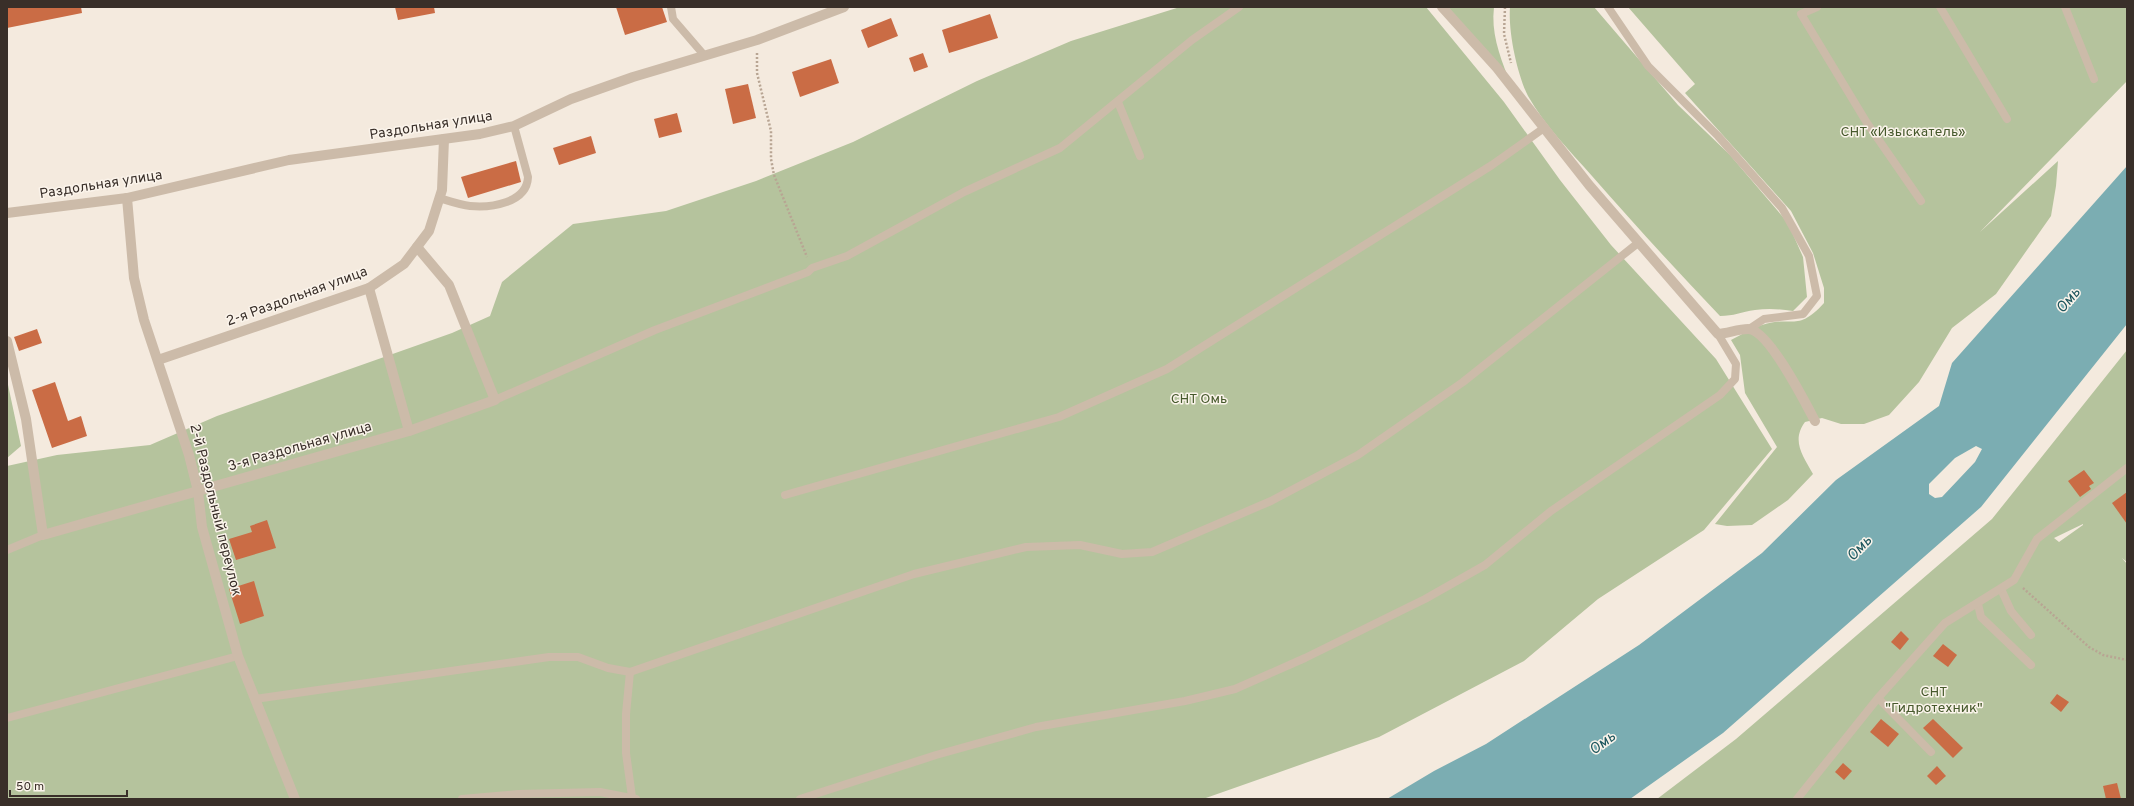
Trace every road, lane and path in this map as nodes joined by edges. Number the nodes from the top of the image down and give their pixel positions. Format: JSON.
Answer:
{"nodes":[{"id":1,"x":671,"y":7,"type":"edge"},
{"id":2,"x":844,"y":7,"type":"edge"},
{"id":3,"x":1239,"y":7,"type":"edge"},
{"id":4,"x":1442,"y":7,"type":"edge"},
{"id":5,"x":1505,"y":7,"type":"edge"},
{"id":6,"x":1608,"y":7,"type":"edge"},
{"id":7,"x":1817,"y":7,"type":"edge"},
{"id":8,"x":1940,"y":7,"type":"edge"},
{"id":9,"x":2065,"y":7,"type":"edge"},
{"id":10,"x":758,"y":40,"type":"junction"},
{"id":11,"x":704,"y":55,"type":"junction"},
{"id":12,"x":1512,"y":69,"type":"dead end"},
{"id":13,"x":2094,"y":79,"type":"dead end"},
{"id":14,"x":1118,"y":102,"type":"junction"},
{"id":15,"x":2007,"y":119,"type":"dead end"},
{"id":16,"x":514,"y":126,"type":"junction"},
{"id":17,"x":1544,"y":128,"type":"junction"},
{"id":18,"x":444,"y":139,"type":"junction"},
{"id":19,"x":1140,"y":156,"type":"dead end"},
{"id":20,"x":127,"y":198,"type":"junction"},
{"id":21,"x":439,"y":198,"type":"junction"},
{"id":22,"x":1921,"y":201,"type":"dead end"},
{"id":23,"x":7,"y":213,"type":"edge"},
{"id":24,"x":1638,"y":243,"type":"junction"},
{"id":25,"x":417,"y":247,"type":"junction"},
{"id":26,"x":812,"y":268,"type":"junction"},
{"id":27,"x":369,"y":288,"type":"junction"},
{"id":28,"x":1749,"y":328,"type":"junction"},
{"id":29,"x":1718,"y":334,"type":"junction"},
{"id":30,"x":7,"y":341,"type":"edge"},
{"id":31,"x":158,"y":360,"type":"junction"},
{"id":32,"x":495,"y":400,"type":"junction"},
{"id":33,"x":1815,"y":421,"type":"dead end"},
{"id":34,"x":409,"y":431,"type":"junction"},
{"id":35,"x":2127,"y":468,"type":"edge"},
{"id":36,"x":198,"y":491,"type":"junction"},
{"id":37,"x":785,"y":495,"type":"dead end"},
{"id":38,"x":43,"y":535,"type":"junction"},
{"id":39,"x":7,"y":550,"type":"edge"},
{"id":40,"x":2014,"y":580,"type":"junction"},
{"id":41,"x":2001,"y":588,"type":"junction"},
{"id":42,"x":1978,"y":604,"type":"junction"},
{"id":43,"x":2031,"y":635,"type":"dead end"},
{"id":44,"x":238,"y":656,"type":"junction"},
{"id":45,"x":2127,"y":660,"type":"edge"},
{"id":46,"x":2031,"y":665,"type":"dead end"},
{"id":47,"x":630,"y":672,"type":"junction"},
{"id":48,"x":1878,"y":698,"type":"junction"},
{"id":49,"x":255,"y":699,"type":"junction"},
{"id":50,"x":7,"y":718,"type":"edge"},
{"id":51,"x":1931,"y":752,"type":"dead end"},
{"id":52,"x":634,"y":798,"type":"edge"},
{"id":53,"x":295,"y":799,"type":"edge"},
{"id":54,"x":462,"y":799,"type":"edge"},
{"id":55,"x":800,"y":799,"type":"edge"},
{"id":56,"x":1797,"y":799,"type":"edge"}],
"edges":[{"from":1,"to":11,"type":"lane"},
{"from":2,"to":10,"type":"street","name":"Раздольная улица"},
{"from":3,"to":14,"type":"lane"},
{"from":4,"to":17,"type":"street"},
{"from":5,"to":12,"type":"path"},
{"from":6,"to":28,"type":"lane"},
{"from":7,"to":22,"type":"lane"},
{"from":8,"to":15,"type":"lane"},
{"from":9,"to":13,"type":"lane"},
{"from":10,"to":11,"type":"street","name":"Раздольная улица"},
{"from":10,"to":26,"type":"path"},
{"from":11,"to":16,"type":"street","name":"Раздольная улица"},
{"from":14,"to":19,"type":"lane"},
{"from":14,"to":26,"type":"lane"},
{"from":16,"to":18,"type":"street","name":"Раздольная улица"},
{"from":16,"to":21,"type":"lane"},
{"from":17,"to":24,"type":"street"},
{"from":17,"to":37,"type":"lane"},
{"from":18,"to":20,"type":"street","name":"Раздольная улица"},
{"from":18,"to":21,"type":"street","name":"2-я Раздольная улица"},
{"from":20,"to":23,"type":"street","name":"Раздольная улица"},
{"from":20,"to":31,"type":"street","name":"2-й Раздольный переулок"},
{"from":21,"to":25,"type":"street","name":"2-я Раздольная улица"},
{"from":24,"to":29,"type":"street"},
{"from":24,"to":47,"type":"lane"},
{"from":25,"to":27,"type":"street","name":"2-я Раздольная улица"},
{"from":25,"to":32,"type":"street"},
{"from":26,"to":32,"type":"lane"},
{"from":27,"to":31,"type":"street","name":"2-я Раздольная улица"},
{"from":27,"to":34,"type":"street"},
{"from":28,"to":29,"type":"street"},
{"from":28,"to":33,"type":"street"},
{"from":29,"to":55,"type":"lane"},
{"from":30,"to":38,"type":"street"},
{"from":31,"to":36,"type":"street","name":"2-й Раздольный переулок"},
{"from":32,"to":34,"type":"street","name":"3-я Раздольная улица"},
{"from":34,"to":36,"type":"street","name":"3-я Раздольная улица"},
{"from":35,"to":40,"type":"lane"},
{"from":36,"to":38,"type":"street","name":"3-я Раздольная улица"},
{"from":36,"to":44,"type":"street","name":"2-й Раздольный переулок"},
{"from":38,"to":39,"type":"lane"},
{"from":40,"to":41,"type":"lane"},
{"from":40,"to":45,"type":"path"},
{"from":41,"to":42,"type":"lane"},
{"from":41,"to":43,"type":"lane"},
{"from":42,"to":46,"type":"lane"},
{"from":42,"to":48,"type":"lane"},
{"from":44,"to":49,"type":"street","name":"2-й Раздольный переулок"},
{"from":44,"to":50,"type":"lane"},
{"from":47,"to":49,"type":"lane"},
{"from":47,"to":52,"type":"lane"},
{"from":48,"to":51,"type":"lane"},
{"from":48,"to":56,"type":"lane"},
{"from":49,"to":53,"type":"street","name":"2-й Раздольный переулок"},
{"from":52,"to":54,"type":"lane"}]}
